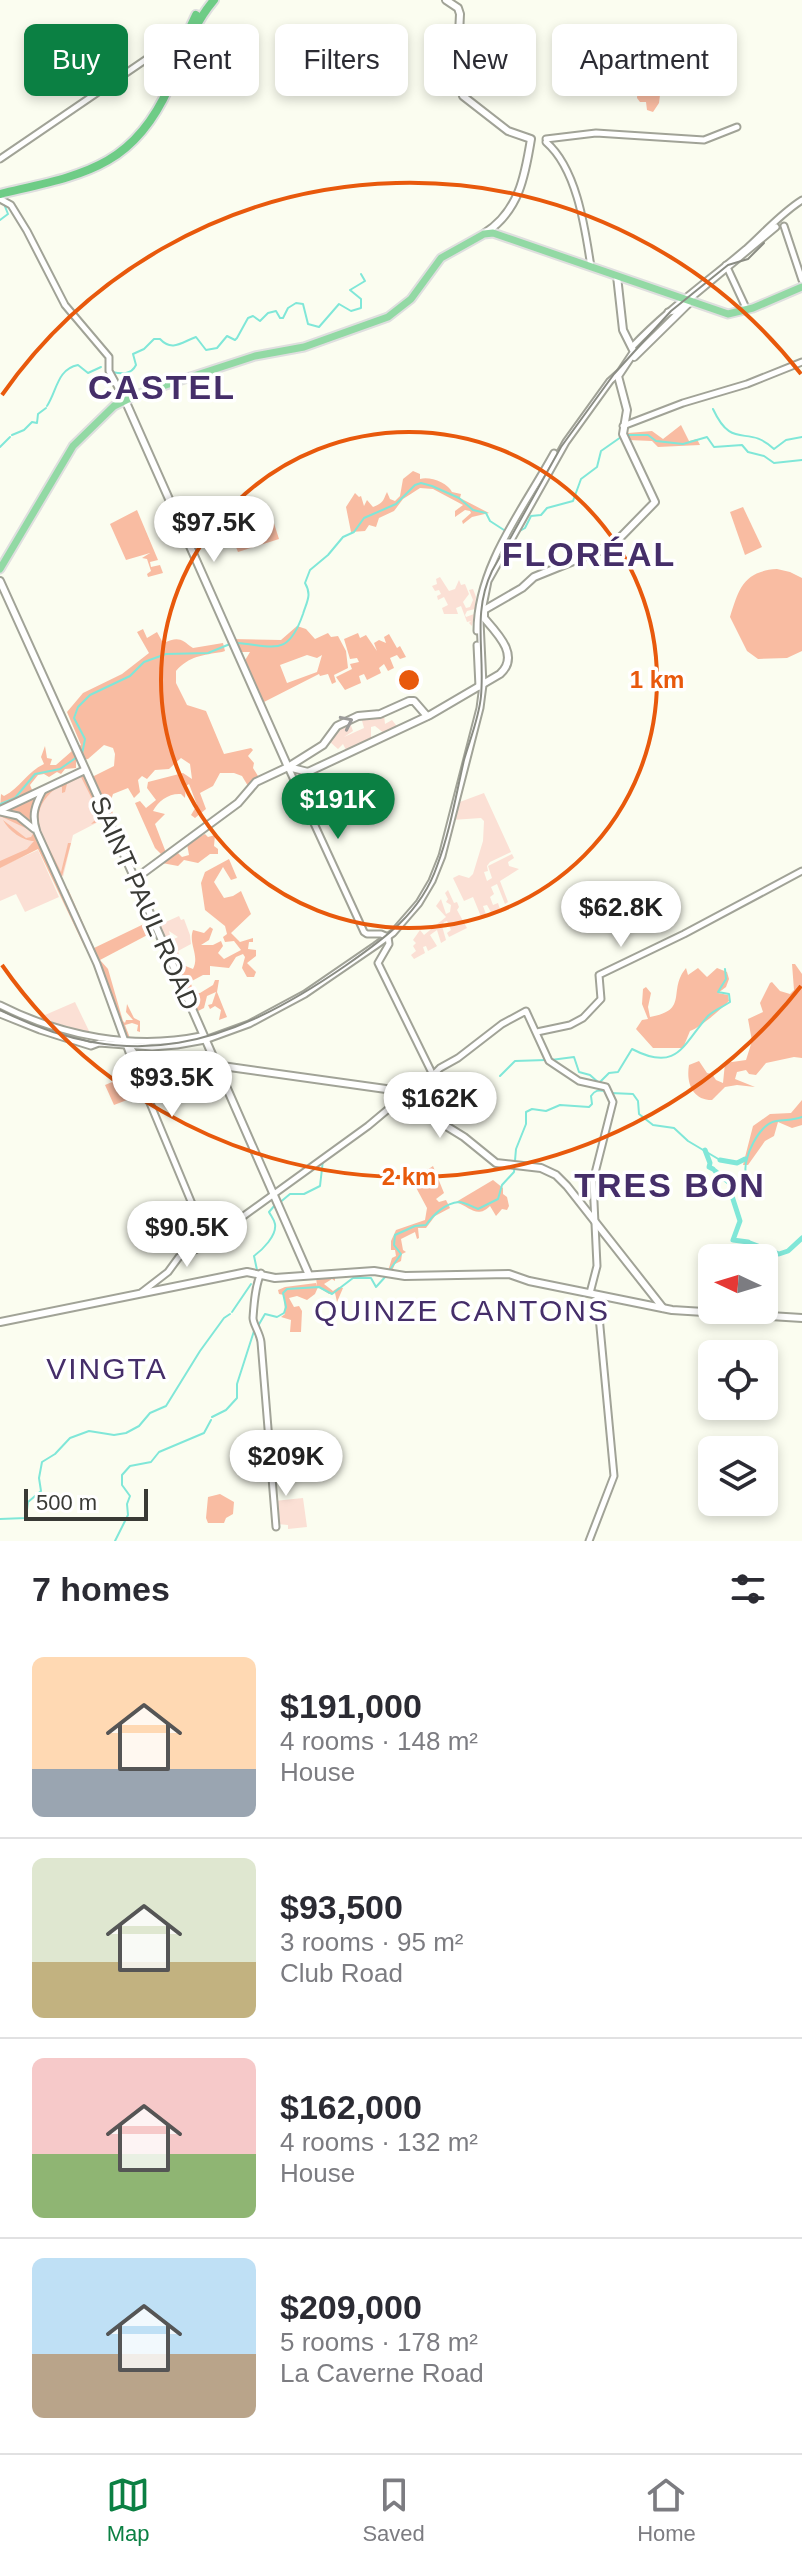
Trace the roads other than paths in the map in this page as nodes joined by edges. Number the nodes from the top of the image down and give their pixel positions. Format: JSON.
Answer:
{"nodes":[{"id":1,"x":212,"y":0,"type":"edge"},
{"id":2,"x":446,"y":0,"type":"edge"},
{"id":3,"x":202,"y":10,"type":"junction"},
{"id":4,"x":191,"y":24,"type":"edge"},
{"id":5,"x":144,"y":62,"type":"edge"},
{"id":6,"x":160,"y":96,"type":"edge"},
{"id":7,"x":157,"y":106,"type":"junction"},
{"id":8,"x":737,"y":127,"type":"dead end"},
{"id":9,"x":531,"y":139,"type":"junction"},
{"id":10,"x":544,"y":140,"type":"junction"},
{"id":11,"x":0,"y":159,"type":"edge"},
{"id":12,"x":0,"y":194,"type":"edge"},
{"id":13,"x":802,"y":201,"type":"edge"},
{"id":14,"x":778,"y":224,"type":"junction"},
{"id":15,"x":489,"y":232,"type":"junction"},
{"id":16,"x":726,"y":266,"type":"junction"},
{"id":17,"x":591,"y":267,"type":"junction"},
{"id":18,"x":617,"y":276,"type":"junction"},
{"id":19,"x":802,"y":280,"type":"edge"},
{"id":20,"x":802,"y":287,"type":"edge"},
{"id":21,"x":683,"y":300,"type":"junction"},
{"id":22,"x":747,"y":310,"type":"junction"},
{"id":23,"x":668,"y":312,"type":"junction"},
{"id":24,"x":633,"y":354,"type":"junction"},
{"id":25,"x":802,"y":362,"type":"edge"},
{"id":26,"x":619,"y":375,"type":"junction"},
{"id":27,"x":125,"y":400,"type":"junction"},
{"id":28,"x":626,"y":428,"type":"junction"},
{"id":29,"x":554,"y":453,"type":"dead end"},
{"id":30,"x":512,"y":532,"type":"junction"},
{"id":31,"x":0,"y":569,"type":"edge"},
{"id":32,"x":0,"y":581,"type":"edge"},
{"id":33,"x":482,"y":680,"type":"junction"},
{"id":34,"x":417,"y":706,"type":"junction"},
{"id":35,"x":430,"y":715,"type":"junction"},
{"id":36,"x":419,"y":720,"type":"junction"},
{"id":37,"x":288,"y":767,"type":"junction"},
{"id":38,"x":85,"y":770,"type":"junction"},
{"id":39,"x":65,"y":779,"type":"junction"},
{"id":40,"x":91,"y":784,"type":"junction"},
{"id":41,"x":43,"y":789,"type":"junction"},
{"id":42,"x":0,"y":811,"type":"edge"},
{"id":43,"x":37,"y":832,"type":"junction"},
{"id":44,"x":802,"y":871,"type":"edge"},
{"id":45,"x":135,"y":879,"type":"junction"},
{"id":46,"x":388,"y":937,"type":"junction"},
{"id":47,"x":0,"y":1005,"type":"edge"},
{"id":48,"x":0,"y":1014,"type":"edge"},
{"id":49,"x":538,"y":1029,"type":"junction"},
{"id":50,"x":203,"y":1036,"type":"junction"},
{"id":51,"x":130,"y":1047,"type":"junction"},
{"id":52,"x":215,"y":1065,"type":"junction"},
{"id":53,"x":433,"y":1075,"type":"junction"},
{"id":54,"x":403,"y":1098,"type":"junction"},
{"id":55,"x":272,"y":1195,"type":"junction"},
{"id":56,"x":595,"y":1222,"type":"junction"},
{"id":57,"x":218,"y":1234,"type":"junction"},
{"id":58,"x":258,"y":1272,"type":"junction"},
{"id":59,"x":305,"y":1274,"type":"junction"},
{"id":60,"x":594,"y":1294,"type":"junction"},
{"id":61,"x":136,"y":1296,"type":"junction"},
{"id":62,"x":663,"y":1308,"type":"junction"},
{"id":63,"x":802,"y":1318,"type":"edge"},
{"id":64,"x":0,"y":1322,"type":"edge"},
{"id":65,"x":276,"y":1527,"type":"dead end"},
{"id":66,"x":589,"y":1541,"type":"edge"}],
"edges":[{"from":1,"to":3,"type":"highway"},
{"from":1,"to":12,"type":"highway"},
{"from":2,"to":9,"type":"main road"},
{"from":3,"to":4,"type":"highway"},
{"from":3,"to":7,"type":"highway"},
{"from":5,"to":11,"type":"street"},
{"from":6,"to":7,"type":"highway"},
{"from":7,"to":12,"type":"highway"},
{"from":8,"to":10,"type":"street"},
{"from":9,"to":10,"type":"street"},
{"from":9,"to":15,"type":"main road"},
{"from":10,"to":17,"type":"street"},
{"from":12,"to":27,"type":"street"},
{"from":13,"to":14,"type":"street"},
{"from":14,"to":16,"type":"street"},
{"from":14,"to":19,"type":"street"},
{"from":15,"to":17,"type":"main road"},
{"from":15,"to":27,"type":"main road"},
{"from":16,"to":21,"type":"street"},
{"from":16,"to":22,"type":"street"},
{"from":17,"to":18,"type":"main road"},
{"from":18,"to":21,"type":"main road"},
{"from":18,"to":24,"type":"main road"},
{"from":20,"to":22,"type":"main road"},
{"from":21,"to":22,"type":"main road"},
{"from":21,"to":23,"type":"street"},
{"from":21,"to":23,"type":"street"},
{"from":21,"to":24,"type":"main road"},
{"from":23,"to":24,"type":"street"},
{"from":24,"to":26,"type":"main road"},
{"from":25,"to":28,"type":"street"},
{"from":26,"to":28,"type":"main road"},
{"from":26,"to":30,"type":"street"},
{"from":27,"to":31,"type":"main road"},
{"from":27,"to":37,"type":"main road"},
{"from":28,"to":33,"type":"main road"},
{"from":29,"to":30,"type":"street"},
{"from":30,"to":33,"type":"street"},
{"from":30,"to":33,"type":"street"},
{"from":32,"to":38,"type":"main road","name":"SAINT PAUL ROAD"},
{"from":33,"to":35,"type":"main road"},
{"from":33,"to":46,"type":"street"},
{"from":34,"to":35,"type":"main road"},
{"from":34,"to":36,"type":"main road"},
{"from":37,"to":34,"type":"main road","one_way":true},
{"from":35,"to":36,"type":"main road"},
{"from":36,"to":37,"type":"main road"},
{"from":37,"to":45,"type":"main road"},
{"from":37,"to":46,"type":"street"},
{"from":38,"to":39,"type":"main road"},
{"from":38,"to":40,"type":"main road","name":"SAINT PAUL ROAD"},
{"from":39,"to":40,"type":"main road"},
{"from":39,"to":41,"type":"main road"},
{"from":40,"to":45,"type":"main road","name":"SAINT PAUL ROAD"},
{"from":41,"to":42,"type":"main road"},
{"from":41,"to":43,"type":"street"},
{"from":42,"to":43,"type":"street"},
{"from":43,"to":51,"type":"street"},
{"from":44,"to":49,"type":"street"},
{"from":45,"to":50,"type":"main road","name":"SAINT PAUL ROAD"},
{"from":46,"to":50,"type":"street"},
{"from":46,"to":53,"type":"street"},
{"from":47,"to":51,"type":"street"},
{"from":48,"to":51,"type":"street"},
{"from":49,"to":53,"type":"street"},
{"from":49,"to":56,"type":"street"},
{"from":50,"to":51,"type":"street"},
{"from":50,"to":52,"type":"main road","name":"SAINT PAUL ROAD"},
{"from":51,"to":52,"type":"street"},
{"from":51,"to":57,"type":"street"},
{"from":52,"to":54,"type":"main road"},
{"from":52,"to":55,"type":"main road","name":"SAINT PAUL ROAD"},
{"from":53,"to":54,"type":"street"},
{"from":54,"to":55,"type":"street"},
{"from":54,"to":56,"type":"main road"},
{"from":55,"to":57,"type":"street"},
{"from":55,"to":59,"type":"main road","name":"SAINT PAUL ROAD"},
{"from":56,"to":60,"type":"street"},
{"from":56,"to":62,"type":"main road"},
{"from":57,"to":61,"type":"street"},
{"from":58,"to":59,"type":"main road"},
{"from":58,"to":61,"type":"main road"},
{"from":58,"to":65,"type":"street"},
{"from":59,"to":60,"type":"main road"},
{"from":60,"to":62,"type":"main road"},
{"from":60,"to":66,"type":"street"},
{"from":61,"to":64,"type":"main road"},
{"from":62,"to":63,"type":"main road"}]}
